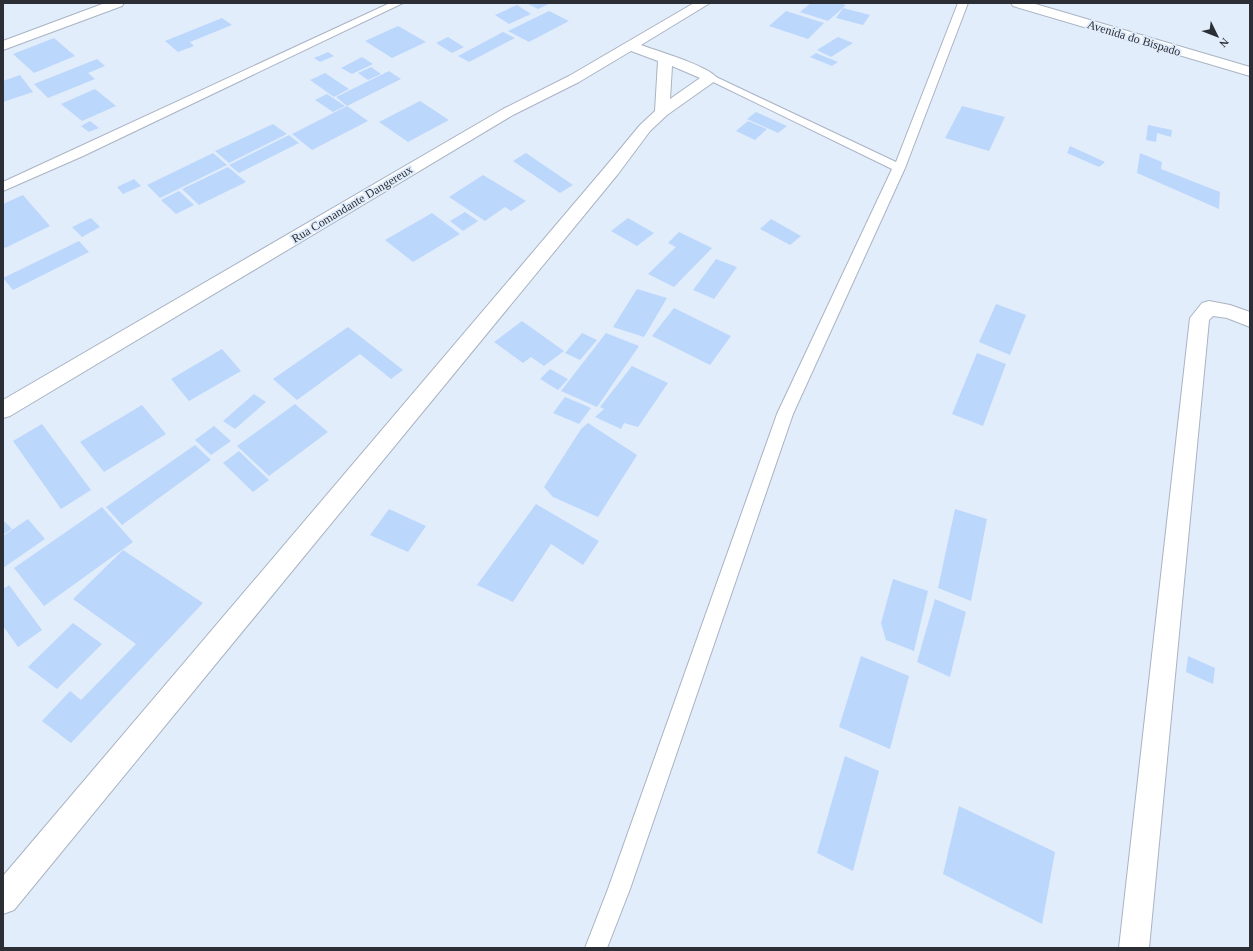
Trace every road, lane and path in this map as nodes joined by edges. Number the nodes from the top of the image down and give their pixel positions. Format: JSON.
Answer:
{"nodes":[{"id":1,"x":117,"y":3,"type":"edge"},
{"id":2,"x":398,"y":3,"type":"edge"},
{"id":3,"x":703,"y":3,"type":"edge"},
{"id":4,"x":963,"y":3,"type":"edge"},
{"id":5,"x":1018,"y":3,"type":"edge"},
{"id":6,"x":3,"y":46,"type":"edge"},
{"id":7,"x":631,"y":46,"type":"junction"},
{"id":8,"x":665,"y":59,"type":"junction"},
{"id":9,"x":1250,"y":72,"type":"edge"},
{"id":10,"x":710,"y":78,"type":"junction"},
{"id":11,"x":662,"y":112,"type":"junction"},
{"id":12,"x":899,"y":168,"type":"junction"},
{"id":13,"x":3,"y":187,"type":"edge"},
{"id":14,"x":1250,"y":320,"type":"edge"},
{"id":15,"x":3,"y":410,"type":"edge"},
{"id":16,"x":3,"y":899,"type":"edge"},
{"id":17,"x":596,"y":948,"type":"edge"},
{"id":18,"x":1134,"y":948,"type":"edge"}],
"edges":[{"from":1,"to":6,"type":"street"},
{"from":2,"to":13,"type":"lane"},
{"from":3,"to":7,"type":"street","name":"Rua Comandante Dangereux"},
{"from":4,"to":12,"type":"lane"},
{"from":5,"to":9,"type":"street","name":"Avenida do Bispado"},
{"from":7,"to":8,"type":"street"},
{"from":7,"to":15,"type":"street","name":"Rua Comandante Dangereux"},
{"from":8,"to":10,"type":"street"},
{"from":8,"to":11,"type":"street"},
{"from":10,"to":11,"type":"street"},
{"from":10,"to":12,"type":"lane"},
{"from":11,"to":16,"type":"street"},
{"from":12,"to":17,"type":"lane"},
{"from":14,"to":18,"type":"street"}]}
